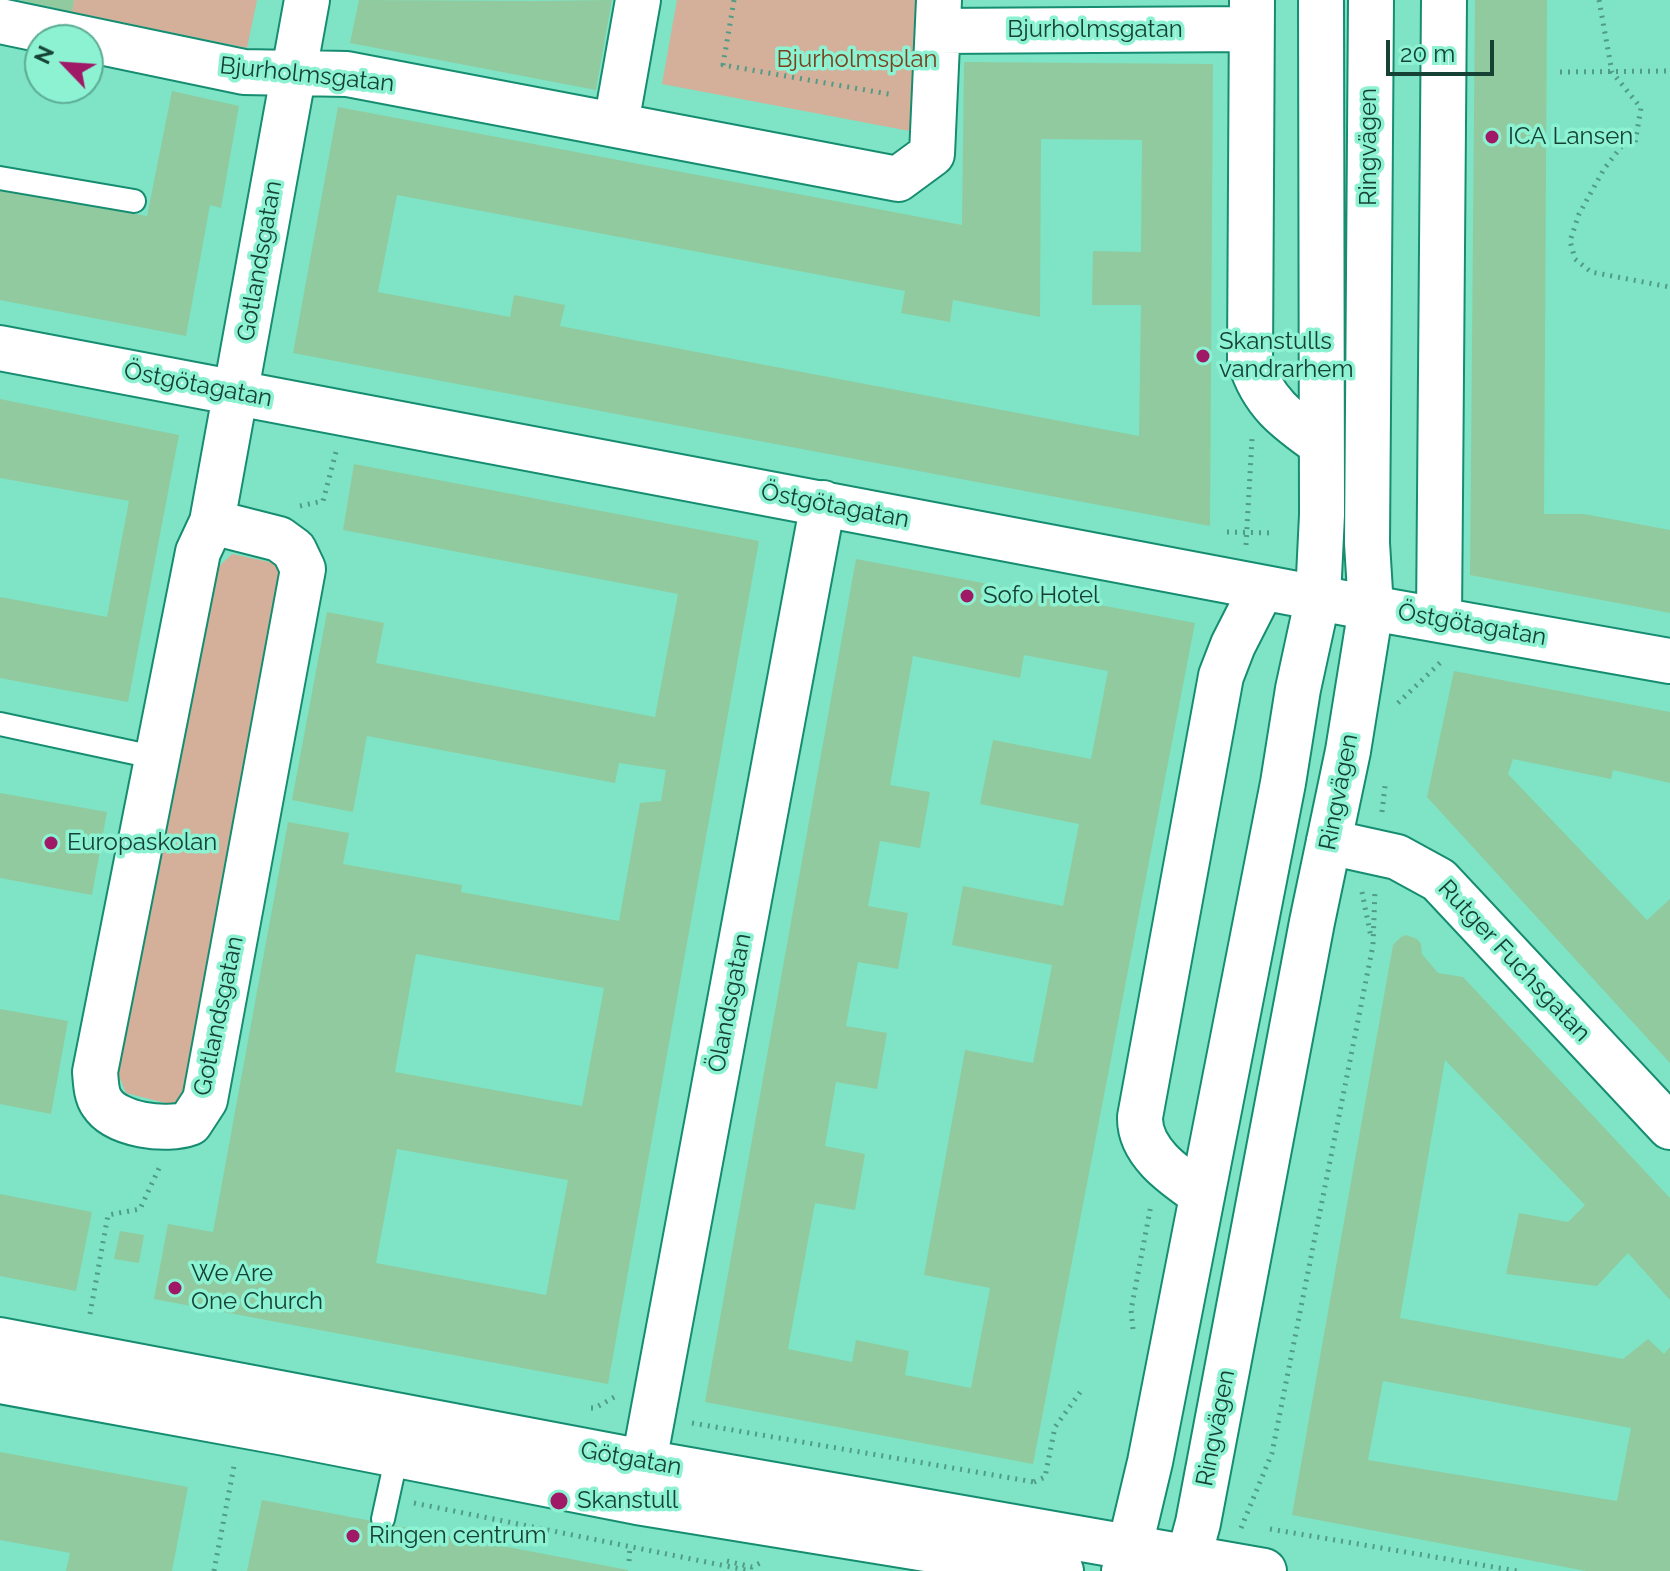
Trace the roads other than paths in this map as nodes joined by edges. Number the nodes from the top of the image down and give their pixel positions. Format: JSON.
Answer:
{"nodes":[{"id":1,"x":307,"y":0,"type":"edge"},
{"id":2,"x":638,"y":0,"type":"edge"},
{"id":3,"x":1321,"y":0,"type":"edge"},
{"id":4,"x":1371,"y":0,"type":"edge"},
{"id":5,"x":1444,"y":0,"type":"edge"},
{"id":6,"x":938,"y":15,"type":"edge"},
{"id":7,"x":1252,"y":15,"type":"edge"},
{"id":8,"x":0,"y":21,"type":"edge"},
{"id":9,"x":293,"y":74,"type":"junction"},
{"id":10,"x":616,"y":124,"type":"junction"},
{"id":11,"x":0,"y":178,"type":"edge"},
{"id":12,"x":134,"y":201,"type":"dead end"},
{"id":13,"x":0,"y":348,"type":"edge"},
{"id":14,"x":236,"y":392,"type":"junction"},
{"id":15,"x":1321,"y":444,"type":"junction"},
{"id":16,"x":823,"y":503,"type":"junction"},
{"id":17,"x":212,"y":522,"type":"junction"},
{"id":18,"x":1262,"y":588,"type":"junction"},
{"id":19,"x":1318,"y":597,"type":"junction"},
{"id":20,"x":1371,"y":608,"type":"junction"},
{"id":21,"x":1439,"y":620,"type":"junction"},
{"id":22,"x":1670,"y":661,"type":"edge"},
{"id":23,"x":0,"y":724,"type":"edge"},
{"id":24,"x":158,"y":758,"type":"junction"},
{"id":25,"x":1274,"y":827,"type":"junction"},
{"id":26,"x":1329,"y":842,"type":"junction"},
{"id":27,"x":1670,"y":1127,"type":"edge"},
{"id":28,"x":1201,"y":1194,"type":"junction"},
{"id":29,"x":0,"y":1340,"type":"edge"},
{"id":30,"x":0,"y":1381,"type":"edge"},
{"id":31,"x":397,"y":1455,"type":"junction"},
{"id":32,"x":641,"y":1482,"type":"junction"},
{"id":33,"x":383,"y":1519,"type":"dead end"},
{"id":34,"x":1127,"y":1559,"type":"edge"},
{"id":35,"x":1217,"y":1566,"type":"edge"},
{"id":36,"x":1061,"y":1571,"type":"edge"}],
"edges":[{"from":1,"to":9,"type":"street","name":"Gotlandsgatan"},
{"from":2,"to":10,"type":"street"},
{"from":3,"to":15,"type":"street","name":"Ringvägen"},
{"from":4,"to":20,"type":"street","name":"Ringvägen"},
{"from":5,"to":21,"type":"street"},
{"from":6,"to":7,"type":"street","name":"Bjurholmsgatan"},
{"from":6,"to":10,"type":"street"},
{"from":7,"to":15,"type":"street"},
{"from":8,"to":9,"type":"street","name":"Bjurholmsgatan"},
{"from":9,"to":10,"type":"street","name":"Bjurholmsgatan"},
{"from":9,"to":14,"type":"street","name":"Gotlandsgatan"},
{"from":11,"to":12,"type":"lane"},
{"from":13,"to":14,"type":"street","name":"Östgötagatan"},
{"from":14,"to":16,"type":"street","name":"Östgötagatan"},
{"from":14,"to":17,"type":"street","name":"Gotlandsgatan"},
{"from":15,"to":19,"type":"street","name":"Ringvägen"},
{"from":16,"to":18,"type":"street","name":"Östgötagatan"},
{"from":16,"to":32,"type":"street","name":"Ölandsgatan"},
{"from":17,"to":24,"type":"street","name":"Gotlandsgatan"},
{"from":17,"to":24,"type":"street","name":"Gotlandsgatan"},
{"from":18,"to":19,"type":"street","name":"Östgötagatan"},
{"from":18,"to":28,"type":"street"},
{"from":19,"to":20,"type":"street","name":"Östgötagatan"},
{"from":19,"to":25,"type":"street","name":"Ringvägen"},
{"from":20,"to":21,"type":"street","name":"Östgötagatan"},
{"from":20,"to":26,"type":"street","name":"Ringvägen"},
{"from":21,"to":22,"type":"street","name":"Östgötagatan"},
{"from":23,"to":24,"type":"lane"},
{"from":25,"to":26,"type":"street","name":"Rutger Fuchsgatan"},
{"from":25,"to":28,"type":"street","name":"Ringvägen"},
{"from":26,"to":27,"type":"street","name":"Rutger Fuchsgatan"},
{"from":26,"to":35,"type":"street","name":"Ringvägen"},
{"from":28,"to":34,"type":"street","name":"Ringvägen"},
{"from":29,"to":32,"type":"street","name":"Götgatan"},
{"from":30,"to":31,"type":"street","name":"Götgatan"},
{"from":31,"to":32,"type":"street","name":"Götgatan"},
{"from":31,"to":33,"type":"lane"},
{"from":32,"to":34,"type":"street","name":"Götgatan"},
{"from":32,"to":36,"type":"street","name":"Götgatan"},
{"from":34,"to":35,"type":"street","name":"Götgatan"}]}
